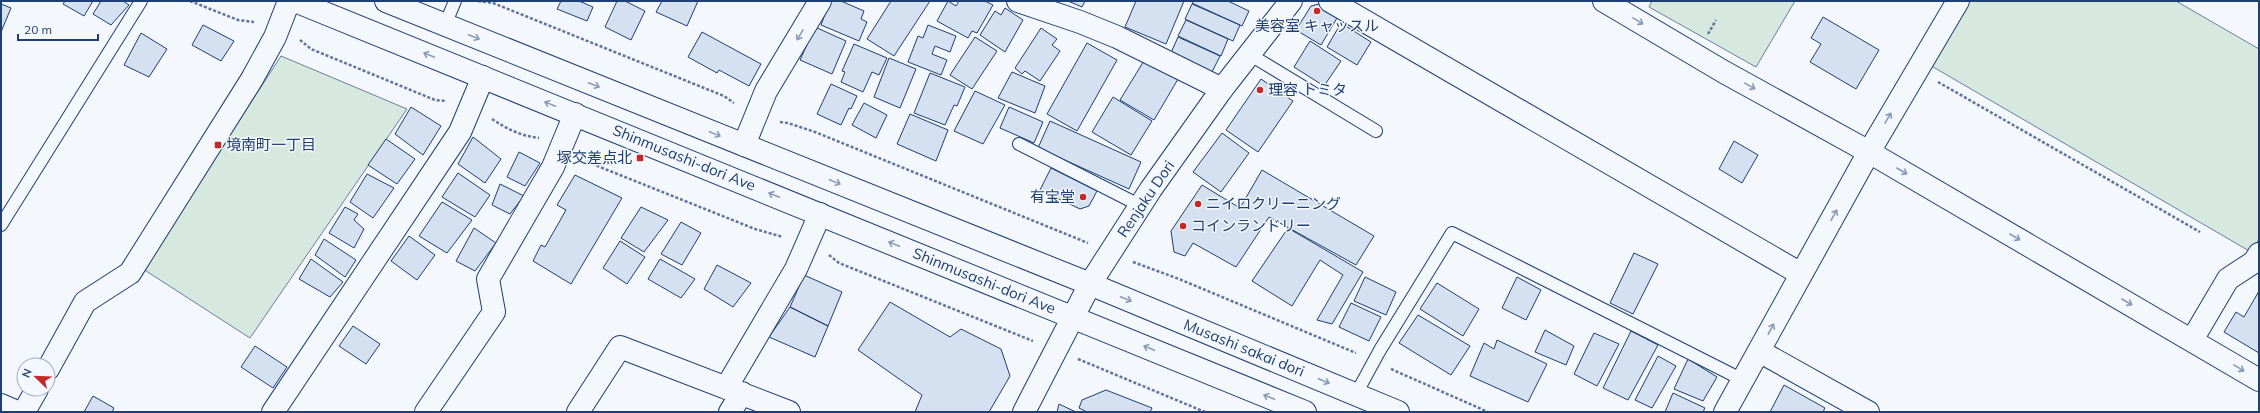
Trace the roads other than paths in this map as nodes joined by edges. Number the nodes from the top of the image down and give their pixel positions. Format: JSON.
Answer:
{"nodes":[{"id":1,"x":141,"y":1,"type":"edge"},
{"id":2,"x":289,"y":1,"type":"edge"},
{"id":3,"x":295,"y":1,"type":"edge"},
{"id":4,"x":386,"y":1,"type":"edge"},
{"id":5,"x":455,"y":1,"type":"edge"},
{"id":6,"x":820,"y":1,"type":"edge"},
{"id":7,"x":1018,"y":1,"type":"edge"},
{"id":8,"x":1291,"y":1,"type":"edge"},
{"id":9,"x":1330,"y":1,"type":"edge"},
{"id":10,"x":1604,"y":1,"type":"edge"},
{"id":11,"x":1958,"y":1,"type":"edge"},
{"id":12,"x":445,"y":25,"type":"junction"},
{"id":13,"x":1249,"y":54,"type":"junction"},
{"id":14,"x":483,"y":77,"type":"junction"},
{"id":15,"x":1222,"y":89,"type":"junction"},
{"id":16,"x":575,"y":114,"type":"junction"},
{"id":17,"x":1376,"y":131,"type":"dead end"},
{"id":18,"x":1019,"y":144,"type":"dead end"},
{"id":19,"x":744,"y":146,"type":"junction"},
{"id":20,"x":1869,"y":152,"type":"junction"},
{"id":21,"x":1141,"y":206,"type":"junction"},
{"id":22,"x":820,"y":214,"type":"junction"},
{"id":23,"x":1,"y":225,"type":"edge"},
{"id":24,"x":2259,"y":254,"type":"edge"},
{"id":25,"x":1801,"y":274,"type":"junction"},
{"id":26,"x":1090,"y":284,"type":"junction"},
{"id":27,"x":1073,"y":317,"type":"junction"},
{"id":28,"x":2192,"y":340,"type":"junction"},
{"id":29,"x":1759,"y":351,"type":"junction"},
{"id":30,"x":55,"y":357,"type":"edge"},
{"id":31,"x":1743,"y":380,"type":"junction"},
{"id":32,"x":2259,"y":380,"type":"edge"},
{"id":33,"x":734,"y":391,"type":"junction"},
{"id":34,"x":1356,"y":394,"type":"junction"},
{"id":35,"x":32,"y":397,"type":"edge"},
{"id":36,"x":1,"y":405,"type":"edge"},
{"id":37,"x":17,"y":412,"type":"edge"},
{"id":38,"x":24,"y":412,"type":"edge"},
{"id":39,"x":273,"y":412,"type":"edge"},
{"id":40,"x":426,"y":412,"type":"edge"},
{"id":41,"x":578,"y":412,"type":"edge"},
{"id":42,"x":730,"y":412,"type":"edge"},
{"id":43,"x":789,"y":412,"type":"edge"},
{"id":44,"x":1024,"y":412,"type":"edge"},
{"id":45,"x":1305,"y":412,"type":"edge"},
{"id":46,"x":1398,"y":412,"type":"edge"},
{"id":47,"x":1725,"y":412,"type":"edge"},
{"id":48,"x":1868,"y":412,"type":"edge"}],
"edges":[{"from":1,"to":23,"type":"lane"},
{"from":2,"to":30,"type":"street"},
{"from":14,"to":3,"type":"street","name":"Shinmusashi-dori Ave","one_way":true},
{"from":4,"to":12,"type":"street"},
{"from":5,"to":12,"type":"lane"},
{"from":6,"to":19,"type":"street","one_way":true},
{"from":7,"to":15,"type":"street"},
{"from":8,"to":13,"type":"street","name":"Renjaku Dori"},
{"from":9,"to":25,"type":"street"},
{"from":10,"to":20,"type":"street","one_way":true},
{"from":20,"to":11,"type":"street","one_way":true},
{"from":12,"to":19,"type":"street","one_way":true},
{"from":13,"to":15,"type":"street","name":"Renjaku Dori"},
{"from":13,"to":17,"type":"lane"},
{"from":16,"to":14,"type":"street","name":"Shinmusashi-dori Ave","one_way":true},
{"from":14,"to":39,"type":"street"},
{"from":15,"to":21,"type":"street","name":"Renjaku Dori"},
{"from":22,"to":16,"type":"street","name":"Shinmusashi-dori Ave","one_way":true},
{"from":16,"to":40,"type":"street"},
{"from":18,"to":21,"type":"lane"},
{"from":19,"to":26,"type":"street","one_way":true},
{"from":25,"to":20,"type":"street","one_way":true},
{"from":20,"to":28,"type":"street","one_way":true},
{"from":21,"to":26,"type":"street","name":"Renjaku Dori"},
{"from":27,"to":22,"type":"street","name":"Shinmusashi-dori Ave","one_way":true},
{"from":22,"to":33,"type":"street"},
{"from":24,"to":28,"type":"street"},
{"from":29,"to":25,"type":"street","one_way":true},
{"from":26,"to":27,"type":"street","name":"Renjaku Dori"},
{"from":26,"to":34,"type":"street","name":"Musashi sakai dori","one_way":true},
{"from":27,"to":44,"type":"street","name":"Renjaku Dori"},
{"from":45,"to":27,"type":"street","one_way":true},
{"from":28,"to":32,"type":"street","one_way":true},
{"from":29,"to":31,"type":"street"},
{"from":29,"to":48,"type":"street"},
{"from":31,"to":34,"type":"lane"},
{"from":31,"to":47,"type":"street"},
{"from":33,"to":41,"type":"street"},
{"from":33,"to":42,"type":"street"},
{"from":33,"to":43,"type":"street"},
{"from":34,"to":46,"type":"street","name":"Musashi sakai dori"},
{"from":35,"to":38,"type":"street"},
{"from":36,"to":37,"type":"street"}]}
